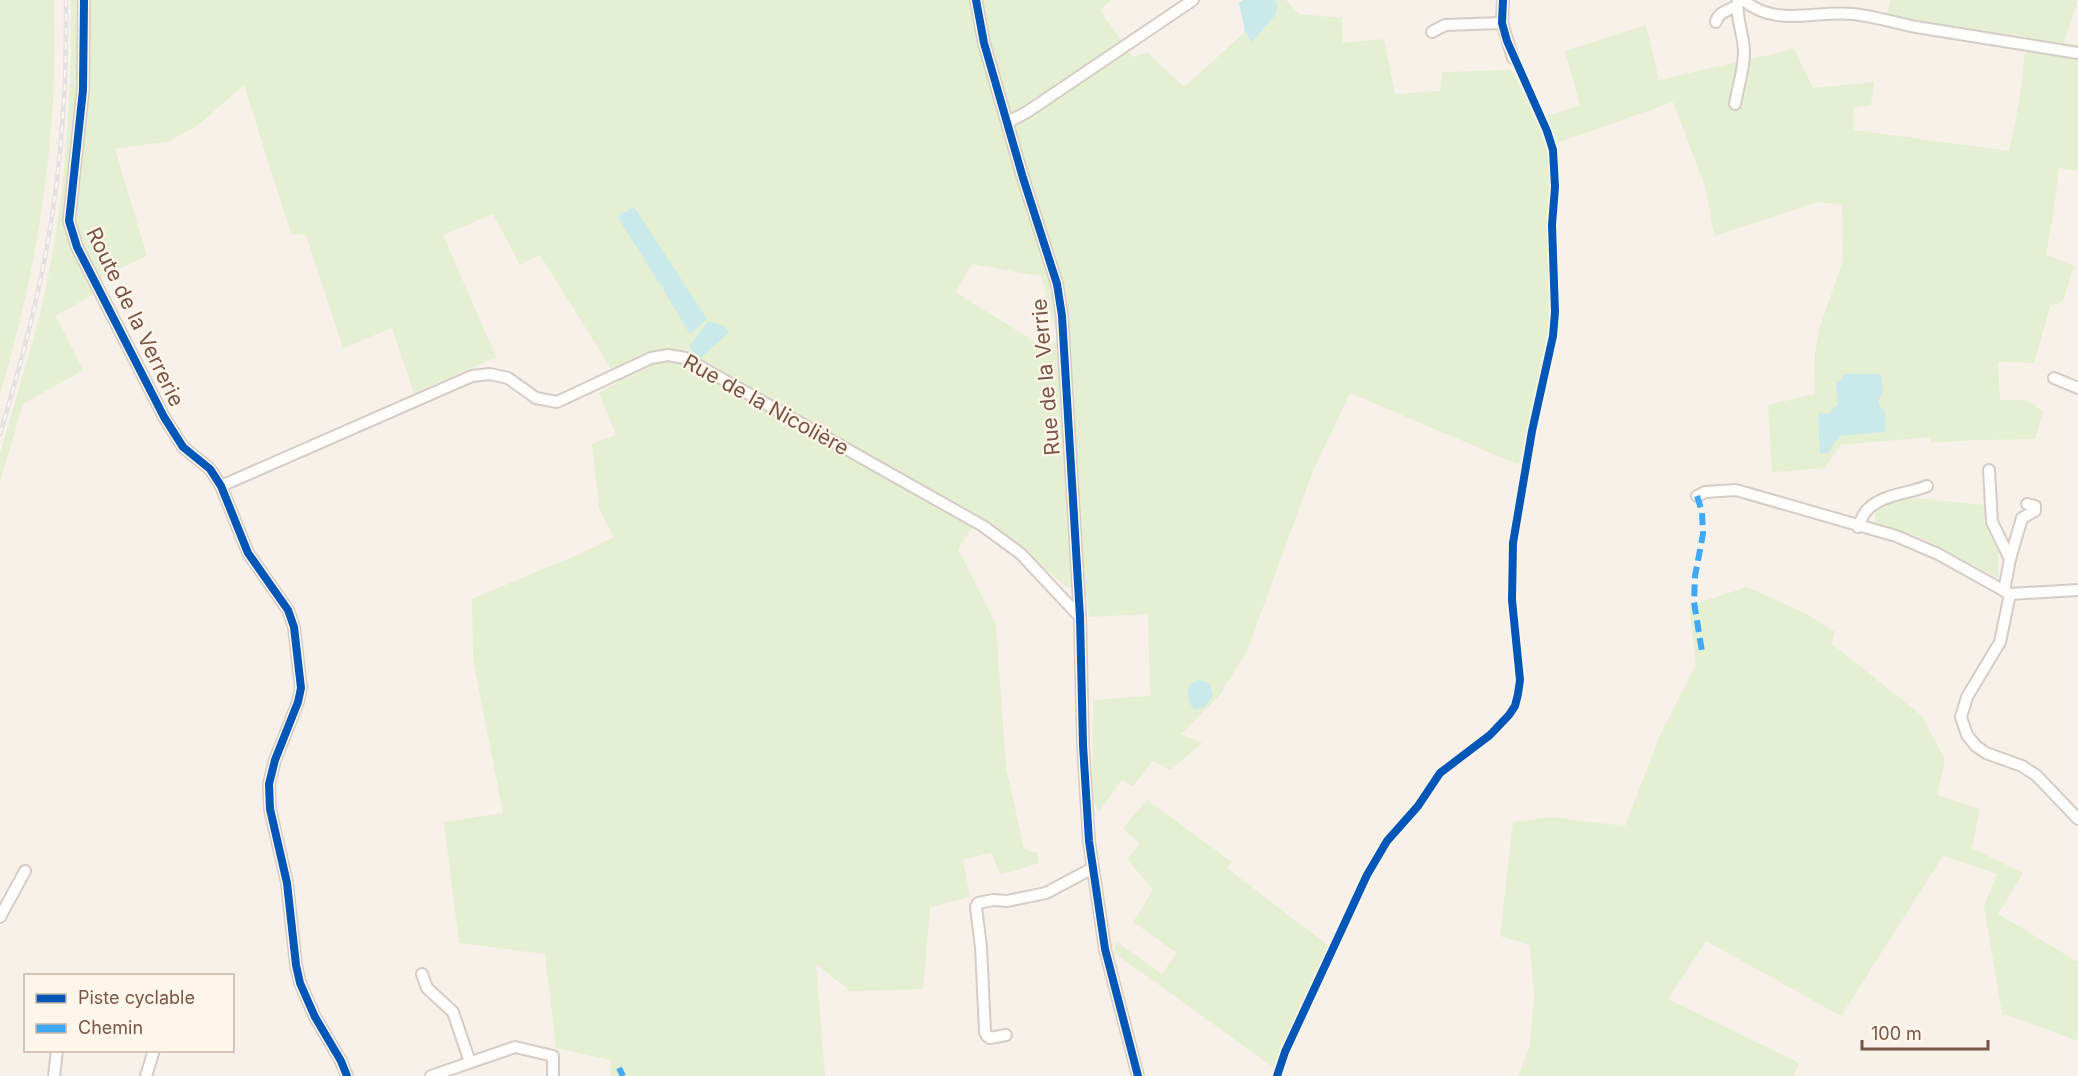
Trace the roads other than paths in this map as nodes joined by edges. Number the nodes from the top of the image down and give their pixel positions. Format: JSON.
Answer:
{"nodes":[{"id":1,"x":84,"y":0,"type":"edge"},
{"id":2,"x":976,"y":0,"type":"edge"},
{"id":3,"x":1193,"y":0,"type":"edge"},
{"id":4,"x":1503,"y":0,"type":"edge"},
{"id":5,"x":1740,"y":2,"type":"edge"},
{"id":6,"x":1716,"y":22,"type":"dead end"},
{"id":7,"x":1503,"y":23,"type":"junction"},
{"id":8,"x":1432,"y":33,"type":"dead end"},
{"id":9,"x":2078,"y":53,"type":"edge"},
{"id":10,"x":1513,"y":58,"type":"dead end"},
{"id":11,"x":1735,"y":104,"type":"dead end"},
{"id":12,"x":1008,"y":122,"type":"junction"},
{"id":13,"x":2054,"y":378,"type":"dead end"},
{"id":14,"x":2078,"y":388,"type":"edge"},
{"id":15,"x":1989,"y":470,"type":"dead end"},
{"id":16,"x":221,"y":486,"type":"junction"},
{"id":17,"x":1927,"y":486,"type":"dead end"},
{"id":18,"x":1697,"y":496,"type":"dead end"},
{"id":19,"x":2027,"y":504,"type":"dead end"},
{"id":20,"x":1858,"y":527,"type":"junction"},
{"id":21,"x":2010,"y":559,"type":"junction"},
{"id":22,"x":2078,"y":590,"type":"edge"},
{"id":23,"x":2007,"y":592,"type":"junction"},
{"id":24,"x":1080,"y":618,"type":"junction"},
{"id":25,"x":2078,"y":819,"type":"edge"},
{"id":26,"x":1093,"y":868,"type":"junction"},
{"id":27,"x":25,"y":871,"type":"dead end"},
{"id":28,"x":0,"y":917,"type":"edge"},
{"id":29,"x":422,"y":974,"type":"dead end"},
{"id":30,"x":1006,"y":1035,"type":"dead end"},
{"id":31,"x":57,"y":1052,"type":"edge"},
{"id":32,"x":152,"y":1052,"type":"edge"},
{"id":33,"x":470,"y":1062,"type":"junction"},
{"id":34,"x":453,"y":1072,"type":"edge"},
{"id":35,"x":54,"y":1076,"type":"edge"},
{"id":36,"x":146,"y":1076,"type":"edge"},
{"id":37,"x":347,"y":1076,"type":"edge"},
{"id":38,"x":431,"y":1076,"type":"edge"},
{"id":39,"x":553,"y":1076,"type":"edge"},
{"id":40,"x":1138,"y":1076,"type":"edge"}],
"edges":[{"from":1,"to":16,"type":"street","name":"Route de la Verrerie"},
{"from":2,"to":12,"type":"street","name":"Rue de la Verrie"},
{"from":3,"to":12,"type":"street"},
{"from":4,"to":7,"type":"street"},
{"from":5,"to":6,"type":"street"},
{"from":5,"to":9,"type":"street"},
{"from":5,"to":11,"type":"street"},
{"from":7,"to":8,"type":"street"},
{"from":7,"to":10,"type":"street"},
{"from":12,"to":24,"type":"street","name":"Rue de la Verrie"},
{"from":13,"to":14,"type":"street"},
{"from":15,"to":21,"type":"street"},
{"from":16,"to":24,"type":"street","name":"Rue de la Nicolière"},
{"from":16,"to":37,"type":"street","name":"Route de la Verrerie"},
{"from":17,"to":20,"type":"street"},
{"from":18,"to":20,"type":"street"},
{"from":19,"to":21,"type":"street"},
{"from":20,"to":23,"type":"street"},
{"from":21,"to":23,"type":"street"},
{"from":22,"to":23,"type":"street"},
{"from":23,"to":25,"type":"street"},
{"from":24,"to":26,"type":"street","name":"Rue de la Verrie"},
{"from":26,"to":30,"type":"street"},
{"from":26,"to":40,"type":"street","name":"Rue de la Verrie"},
{"from":27,"to":28,"type":"street"},
{"from":29,"to":33,"type":"street"},
{"from":31,"to":35,"type":"street"},
{"from":32,"to":36,"type":"street"},
{"from":33,"to":34,"type":"street"},
{"from":33,"to":39,"type":"street"},
{"from":34,"to":38,"type":"street"}]}
